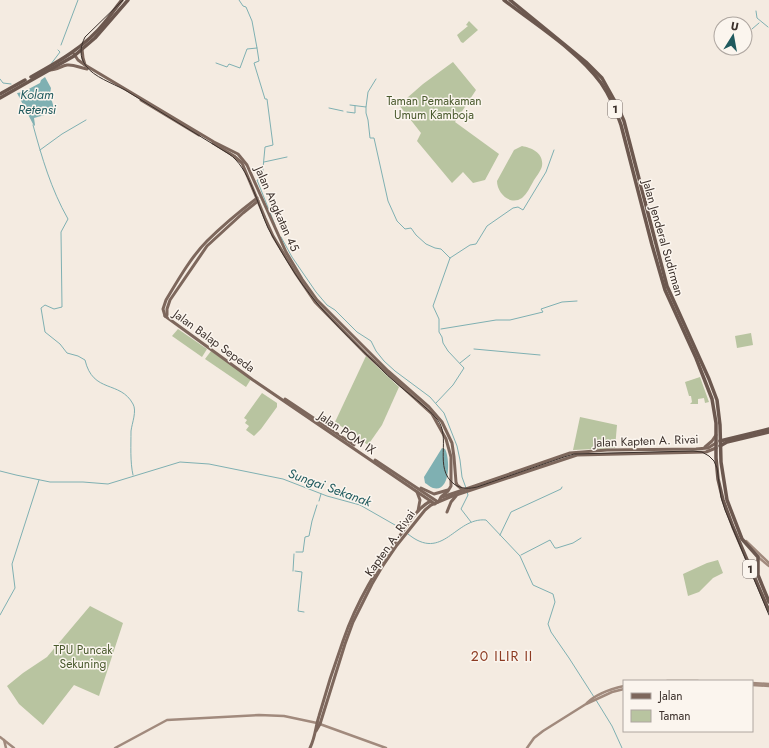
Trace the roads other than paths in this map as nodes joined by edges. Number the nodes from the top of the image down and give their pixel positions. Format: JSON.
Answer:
{"nodes":[{"id":1,"x":122,"y":0,"type":"edge"},
{"id":2,"x":128,"y":0,"type":"edge"},
{"id":3,"x":504,"y":0,"type":"edge"},
{"id":4,"x":510,"y":0,"type":"edge"},
{"id":5,"x":82,"y":49,"type":"junction"},
{"id":6,"x":72,"y":55,"type":"junction"},
{"id":7,"x":86,"y":67,"type":"junction"},
{"id":8,"x":49,"y":70,"type":"junction"},
{"id":9,"x":0,"y":94,"type":"edge"},
{"id":10,"x":0,"y":98,"type":"edge"},
{"id":11,"x":630,"y":152,"type":"junction"},
{"id":12,"x":259,"y":199,"type":"junction"},
{"id":13,"x":296,"y":272,"type":"junction"},
{"id":14,"x":688,"y":336,"type":"junction"},
{"id":15,"x":379,"y":366,"type":"junction"},
{"id":16,"x":384,"y":366,"type":"junction"},
{"id":17,"x":254,"y":379,"type":"joint"},
{"id":18,"x":714,"y":392,"type":"junction"},
{"id":19,"x":769,"y":429,"type":"edge"},
{"id":20,"x":769,"y":432,"type":"edge"},
{"id":21,"x":716,"y":435,"type":"junction"},
{"id":22,"x":726,"y":439,"type":"junction"},
{"id":23,"x":719,"y":443,"type":"junction"},
{"id":24,"x":449,"y":448,"type":"junction"},
{"id":25,"x":702,"y":448,"type":"junction"},
{"id":26,"x":716,"y":448,"type":"junction"},
{"id":27,"x":576,"y":454,"type":"junction"},
{"id":28,"x":570,"y":455,"type":"junction"},
{"id":29,"x":454,"y":457,"type":"junction"},
{"id":30,"x":456,"y":475,"type":"junction"},
{"id":31,"x":452,"y":480,"type":"junction"},
{"id":32,"x":416,"y":488,"type":"junction"},
{"id":33,"x":450,"y":489,"type":"junction"},
{"id":34,"x":466,"y":490,"type":"junction"},
{"id":35,"x":456,"y":496,"type":"junction"},
{"id":36,"x":441,"y":497,"type":"junction"},
{"id":37,"x":431,"y":501,"type":"junction"},
{"id":38,"x":437,"y":501,"type":"junction"},
{"id":39,"x":418,"y":512,"type":"junction"},
{"id":40,"x":447,"y":512,"type":"dead end"},
{"id":41,"x":407,"y":529,"type":"junction"},
{"id":42,"x":742,"y":539,"type":"junction"},
{"id":43,"x":754,"y":553,"type":"junction"},
{"id":44,"x":758,"y":557,"type":"junction"},
{"id":45,"x":747,"y":559,"type":"junction"},
{"id":46,"x":769,"y":563,"type":"edge"},
{"id":47,"x":769,"y":566,"type":"edge"},
{"id":48,"x":769,"y":602,"type":"edge"},
{"id":49,"x":769,"y":611,"type":"edge"},
{"id":50,"x":753,"y":684,"type":"edge"},
{"id":51,"x":769,"y":685,"type":"edge"},
{"id":52,"x":623,"y":688,"type":"edge"},
{"id":53,"x":318,"y":723,"type":"junction"},
{"id":54,"x":0,"y":737,"type":"edge"},
{"id":55,"x":4,"y":740,"type":"junction"},
{"id":56,"x":6,"y":748,"type":"edge"},
{"id":57,"x":14,"y":748,"type":"edge"},
{"id":58,"x":115,"y":748,"type":"edge"},
{"id":59,"x":310,"y":748,"type":"edge"},
{"id":60,"x":386,"y":748,"type":"edge"},
{"id":61,"x":527,"y":748,"type":"edge"}],
"edges":[{"from":1,"to":6,"type":"highway"},
{"from":2,"to":5,"type":"highway"},
{"from":3,"to":11,"type":"highway","name":"Jalan Jenderal Sudirman","number":"1"},
{"from":4,"to":11,"type":"highway","name":"Jalan Jenderal Sudirman","number":"1"},
{"from":5,"to":6,"type":"highway"},
{"from":5,"to":7,"type":"main road"},
{"from":6,"to":7,"type":"main road","name":"Jalan Angkatan 45"},
{"from":6,"to":8,"type":"highway"},
{"from":6,"to":9,"type":"highway"},
{"from":7,"to":8,"type":"main road"},
{"from":7,"to":12,"type":"main road","name":"Jalan Angkatan 45"},
{"from":8,"to":10,"type":"highway"},
{"from":11,"to":14,"type":"highway","name":"Jalan Jenderal Sudirman","number":"1"},
{"from":12,"to":13,"type":"main road","name":"Jalan Angkatan 45"},
{"from":12,"to":13,"type":"main road"},
{"from":12,"to":17,"type":"main road","name":"Jalan Balap Sepeda"},
{"from":13,"to":15,"type":"main road"},
{"from":13,"to":16,"type":"main road","name":"Jalan Angkatan 45"},
{"from":14,"to":18,"type":"highway","name":"Jalan Jenderal Sudirman","number":"1"},
{"from":14,"to":21,"type":"highway","name":"Jalan Jenderal Sudirman","number":"1"},
{"from":15,"to":16,"type":"main road"},
{"from":15,"to":24,"type":"main road"},
{"from":16,"to":29,"type":"main road","name":"Jalan Angkatan 45"},
{"from":17,"to":32,"type":"main road","name":"Jalan POM IX"},
{"from":18,"to":22,"type":"highway"},
{"from":18,"to":23,"type":"highway","name":"Jalan Jenderal Sudirman","number":"1"},
{"from":19,"to":22,"type":"highway"},
{"from":20,"to":23,"type":"highway"},
{"from":21,"to":23,"type":"highway","name":"Jalan Jenderal Sudirman","number":"1"},
{"from":21,"to":25,"type":"main road"},
{"from":22,"to":23,"type":"highway"},
{"from":23,"to":25,"type":"main road","name":"Jalan Kapten A. Rivai"},
{"from":23,"to":26,"type":"highway"},
{"from":23,"to":42,"type":"highway","name":"Jalan Jenderal Sudirman","number":"1"},
{"from":24,"to":29,"type":"main road"},
{"from":24,"to":31,"type":"main road"},
{"from":25,"to":27,"type":"main road","name":"Jalan Kapten A. Rivai"},
{"from":26,"to":27,"type":"main road","name":"Jalan Kapten A. Rivai"},
{"from":26,"to":45,"type":"highway","number":"1"},
{"from":27,"to":28,"type":"main road","name":"Kapten A. Rivai"},
{"from":28,"to":34,"type":"main road","name":"Kapten A. Rivai"},
{"from":28,"to":34,"type":"main road","name":"Kapten A. Rivai"},
{"from":29,"to":30,"type":"main road","name":"Jalan Angkatan 45"},
{"from":30,"to":31,"type":"main road"},
{"from":30,"to":34,"type":"main road","name":"Jalan Angkatan 45"},
{"from":31,"to":33,"type":"main road"},
{"from":32,"to":33,"type":"main road"},
{"from":32,"to":37,"type":"main road","name":"Jalan POM IX"},
{"from":32,"to":38,"type":"main road"},
{"from":32,"to":39,"type":"main road"},
{"from":33,"to":36,"type":"main road"},
{"from":34,"to":35,"type":"main road","name":"Kapten A. Rivai"},
{"from":34,"to":36,"type":"main road"},
{"from":35,"to":38,"type":"main road","name":"Kapten A. Rivai"},
{"from":35,"to":40,"type":"main road"},
{"from":36,"to":38,"type":"main road"},
{"from":37,"to":38,"type":"main road","name":"Kapten A. Rivai"},
{"from":37,"to":39,"type":"main road","name":"Kapten A. Rivai"},
{"from":38,"to":41,"type":"main road","name":"Kapten A. Rivai"},
{"from":39,"to":41,"type":"main road","name":"Kapten A. Rivai"},
{"from":41,"to":53,"type":"main road","name":"Kapten A. Rivai"},
{"from":42,"to":43,"type":"highway","name":"Jalan Jenderal Sudirman","number":"1"},
{"from":42,"to":46,"type":"main road"},
{"from":43,"to":44,"type":"highway","name":"Jalan Jenderal Sudirman","number":"1"},
{"from":43,"to":45,"type":"highway"},
{"from":44,"to":47,"type":"main road"},
{"from":44,"to":48,"type":"highway","number":"1"},
{"from":45,"to":49,"type":"highway","number":"1"},
{"from":50,"to":51,"type":"main road"},
{"from":52,"to":61,"type":"main road"},
{"from":53,"to":58,"type":"main road"},
{"from":53,"to":59,"type":"main road"},
{"from":53,"to":60,"type":"main road"},
{"from":54,"to":55,"type":"main road"},
{"from":55,"to":56,"type":"main road"},
{"from":55,"to":57,"type":"main road"}]}
